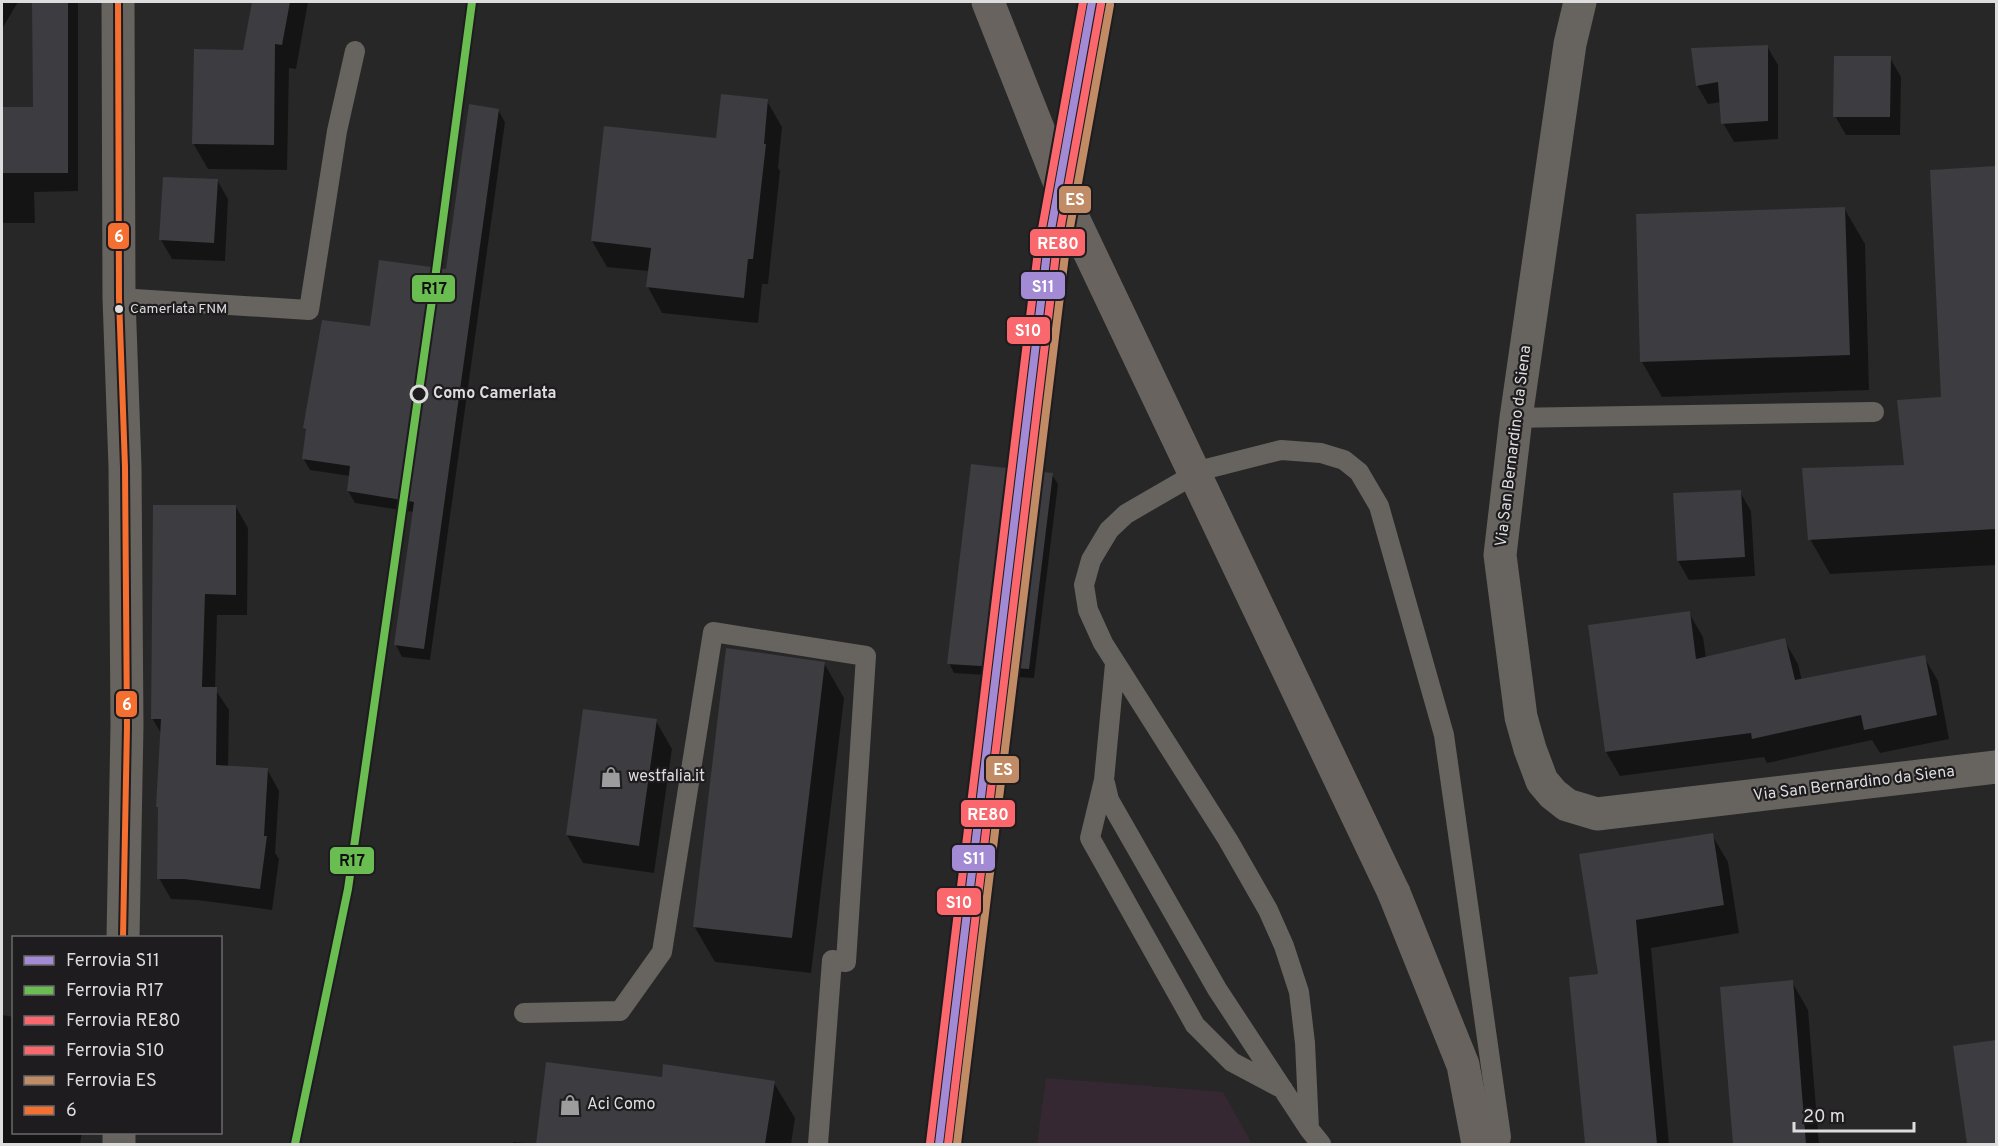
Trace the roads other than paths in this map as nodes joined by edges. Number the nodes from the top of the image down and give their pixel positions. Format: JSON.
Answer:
{"nodes":[{"id":1,"x":118,"y":2,"type":"edge"},
{"id":2,"x":988,"y":2,"type":"edge"},
{"id":3,"x":1580,"y":2,"type":"edge"},
{"id":4,"x":354,"y":51,"type":"dead end"},
{"id":5,"x":119,"y":298,"type":"junction"},
{"id":6,"x":1874,"y":412,"type":"dead end"},
{"id":7,"x":1516,"y":418,"type":"junction"},
{"id":8,"x":1115,"y":664,"type":"junction"},
{"id":9,"x":1996,"y":767,"type":"edge"},
{"id":10,"x":1104,"y":780,"type":"junction"},
{"id":11,"x":123,"y":936,"type":"edge"},
{"id":12,"x":524,"y":1013,"type":"dead end"},
{"id":13,"x":1283,"y":1089,"type":"junction"},
{"id":14,"x":1315,"y":1137,"type":"edge"},
{"id":15,"x":818,"y":1144,"type":"edge"},
{"id":16,"x":1478,"y":1144,"type":"edge"},
{"id":17,"x":1499,"y":1144,"type":"edge"}],
"edges":[{"from":1,"to":5,"type":"street"},
{"from":2,"to":16,"type":"main road","bridge":true},
{"from":3,"to":7,"type":"street","name":"Via San Bernardino da Siena"},
{"from":4,"to":5,"type":"lane"},
{"from":5,"to":11,"type":"street"},
{"from":6,"to":7,"type":"lane"},
{"from":7,"to":9,"type":"street","name":"Via San Bernardino da Siena"},
{"from":8,"to":10,"type":"lane"},
{"from":8,"to":14,"type":"lane"},
{"from":8,"to":17,"type":"lane"},
{"from":10,"to":13,"type":"lane"},
{"from":10,"to":13,"type":"lane"},
{"from":12,"to":15,"type":"lane"},
{"from":13,"to":14,"type":"lane"}]}
